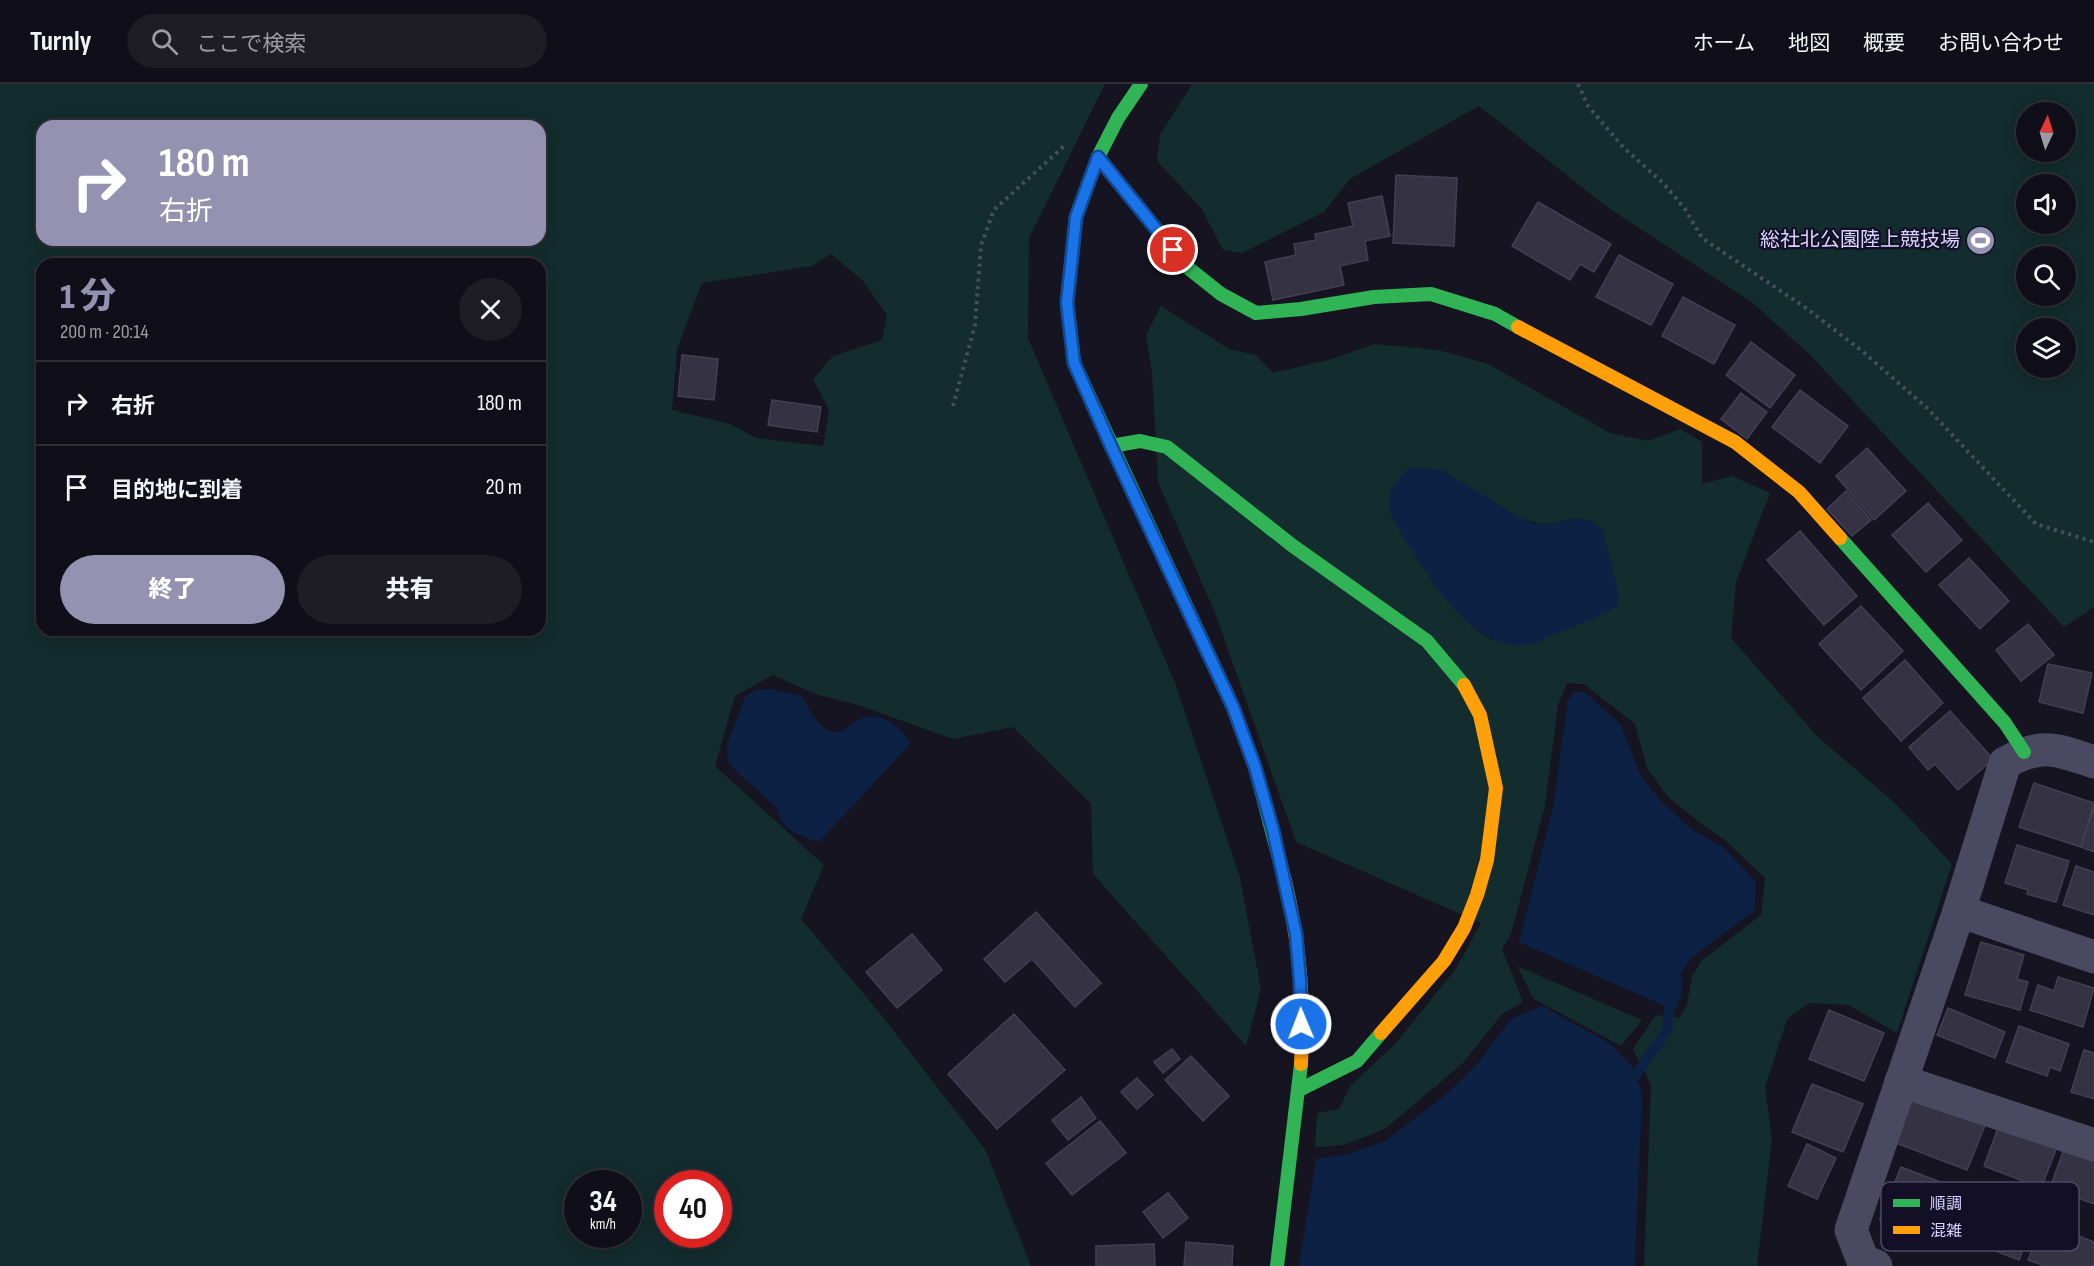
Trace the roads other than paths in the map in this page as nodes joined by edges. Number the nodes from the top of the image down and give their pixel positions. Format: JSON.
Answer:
{"nodes":[{"id":1,"x":1141,"y":84,"type":"edge"},
{"id":2,"x":1098,"y":157,"type":"junction"},
{"id":3,"x":1111,"y":446,"type":"junction"},
{"id":4,"x":2024,"y":752,"type":"junction"},
{"id":5,"x":2094,"y":762,"type":"edge"},
{"id":6,"x":1959,"y":911,"type":"junction"},
{"id":7,"x":2094,"y":957,"type":"edge"},
{"id":8,"x":1901,"y":1082,"type":"junction"},
{"id":9,"x":1299,"y":1090,"type":"junction"},
{"id":10,"x":2094,"y":1145,"type":"edge"},
{"id":11,"x":1277,"y":1266,"type":"edge"},
{"id":12,"x":1876,"y":1266,"type":"edge"}],
"edges":[{"from":1,"to":2,"type":"street"},
{"from":2,"to":3,"type":"street"},
{"from":2,"to":4,"type":"street"},
{"from":3,"to":9,"type":"street"},
{"from":3,"to":9,"type":"street"},
{"from":4,"to":5,"type":"street"},
{"from":4,"to":6,"type":"street"},
{"from":6,"to":7,"type":"street"},
{"from":6,"to":8,"type":"street"},
{"from":8,"to":10,"type":"street"},
{"from":8,"to":12,"type":"street"},
{"from":9,"to":11,"type":"street"}]}
